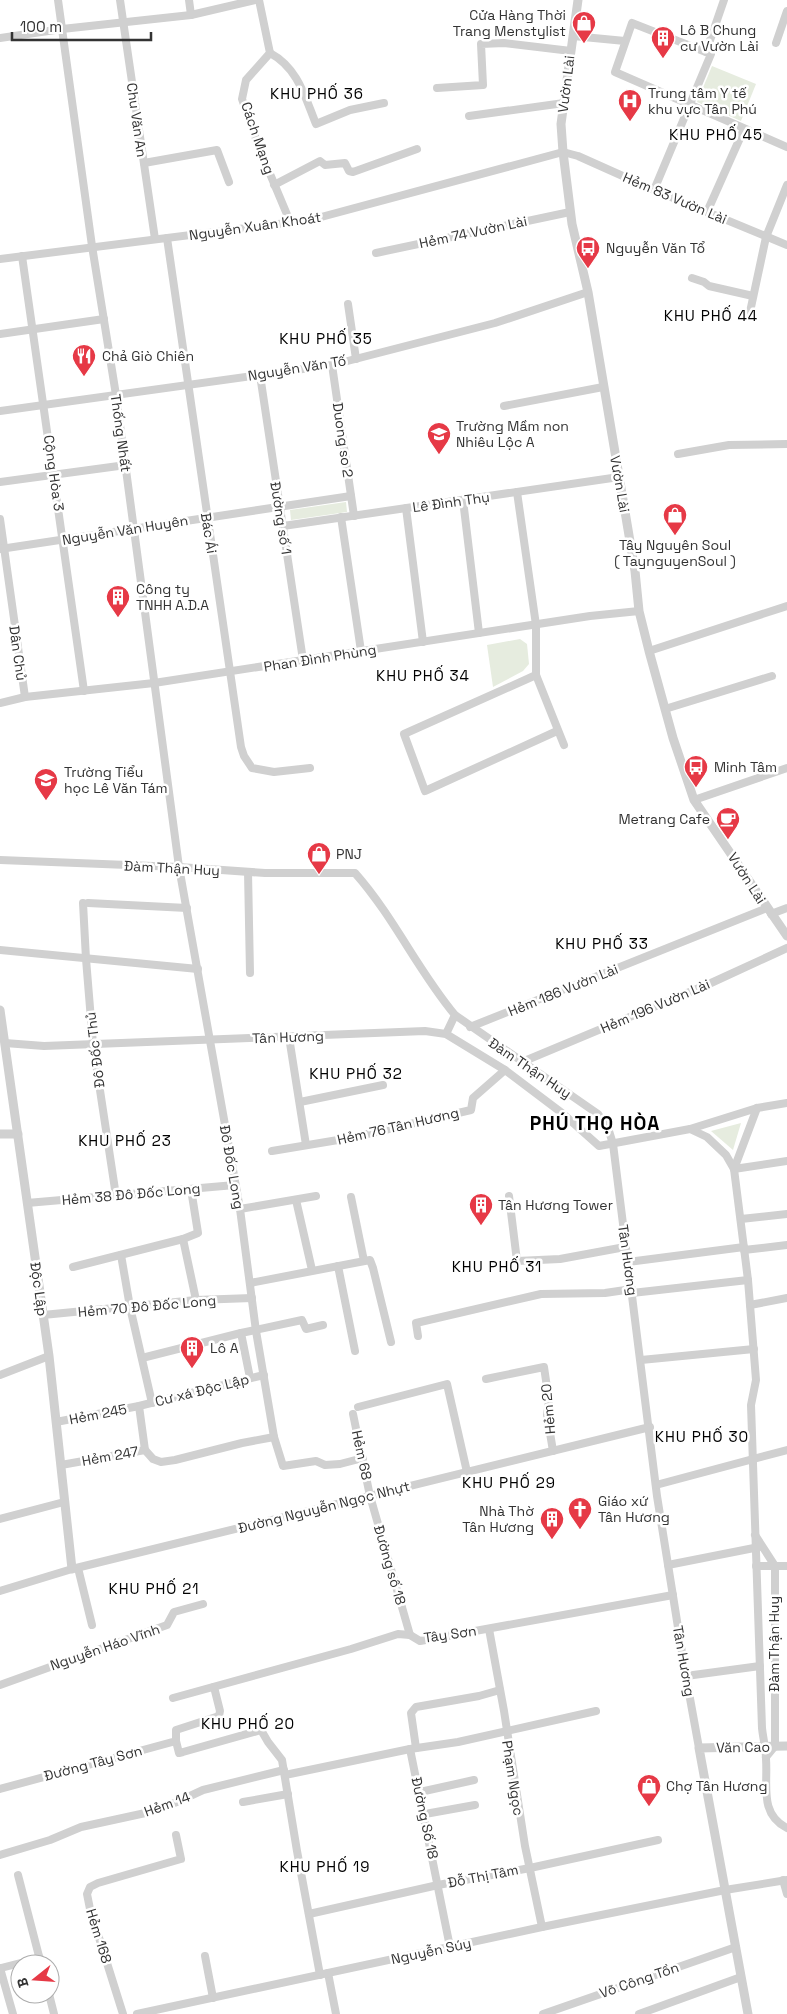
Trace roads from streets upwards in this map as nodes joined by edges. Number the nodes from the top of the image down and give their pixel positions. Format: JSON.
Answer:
{"nodes":[{"id":1,"x":58,"y":0,"type":"edge"},
{"id":2,"x":120,"y":0,"type":"edge"},
{"id":3,"x":189,"y":0,"type":"edge"},
{"id":4,"x":257,"y":0,"type":"edge"},
{"id":5,"x":578,"y":0,"type":"edge"},
{"id":6,"x":724,"y":0,"type":"edge"},
{"id":7,"x":787,"y":11,"type":"edge"},
{"id":8,"x":191,"y":15,"type":"junction"},
{"id":9,"x":123,"y":22,"type":"junction"},
{"id":10,"x":62,"y":29,"type":"junction"},
{"id":11,"x":573,"y":36,"type":"junction"},
{"id":12,"x":0,"y":38,"type":"edge"},
{"id":13,"x":625,"y":42,"type":"junction"},
{"id":14,"x":776,"y":43,"type":"dead end"},
{"id":15,"x":571,"y":51,"type":"junction"},
{"id":16,"x":270,"y":53,"type":"junction"},
{"id":17,"x":708,"y":56,"type":"junction"},
{"id":18,"x":437,"y":88,"type":"dead end"},
{"id":19,"x":384,"y":103,"type":"dead end"},
{"id":20,"x":564,"y":103,"type":"junction"},
{"id":21,"x":690,"y":105,"type":"junction"},
{"id":22,"x":469,"y":116,"type":"dead end"},
{"id":23,"x":744,"y":129,"type":"junction"},
{"id":24,"x":787,"y":147,"type":"edge"},
{"id":25,"x":417,"y":149,"type":"dead end"},
{"id":26,"x":563,"y":152,"type":"junction"},
{"id":27,"x":144,"y":163,"type":"junction"},
{"id":28,"x":229,"y":182,"type":"dead end"},
{"id":29,"x":274,"y":185,"type":"junction"},
{"id":30,"x":787,"y":185,"type":"edge"},
{"id":31,"x":654,"y":190,"type":"junction"},
{"id":32,"x":570,"y":212,"type":"junction"},
{"id":33,"x":707,"y":212,"type":"junction"},
{"id":34,"x":291,"y":224,"type":"junction"},
{"id":35,"x":766,"y":237,"type":"junction"},
{"id":36,"x":167,"y":238,"type":"junction"},
{"id":37,"x":155,"y":239,"type":"junction"},
{"id":38,"x":787,"y":245,"type":"edge"},
{"id":39,"x":92,"y":246,"type":"junction"},
{"id":40,"x":376,"y":253,"type":"dead end"},
{"id":41,"x":22,"y":256,"type":"junction"},
{"id":42,"x":0,"y":259,"type":"edge"},
{"id":43,"x":692,"y":278,"type":"dead end"},
{"id":44,"x":588,"y":292,"type":"junction"},
{"id":45,"x":753,"y":296,"type":"junction"},
{"id":46,"x":348,"y":304,"type":"dead end"},
{"id":47,"x":750,"y":312,"type":"dead end"},
{"id":48,"x":104,"y":319,"type":"junction"},
{"id":49,"x":32,"y":329,"type":"junction"},
{"id":50,"x":0,"y":334,"type":"edge"},
{"id":51,"x":356,"y":359,"type":"junction"},
{"id":52,"x":332,"y":365,"type":"junction"},
{"id":53,"x":260,"y":375,"type":"junction"},
{"id":54,"x":188,"y":385,"type":"junction"},
{"id":55,"x":603,"y":387,"type":"junction"},
{"id":56,"x":116,"y":395,"type":"junction"},
{"id":57,"x":44,"y":405,"type":"junction"},
{"id":58,"x":504,"y":406,"type":"dead end"},
{"id":59,"x":0,"y":411,"type":"edge"},
{"id":60,"x":787,"y":444,"type":"edge"},
{"id":61,"x":678,"y":454,"type":"dead end"},
{"id":62,"x":126,"y":465,"type":"junction"},
{"id":63,"x":54,"y":475,"type":"junction"},
{"id":64,"x":620,"y":477,"type":"junction"},
{"id":65,"x":0,"y":482,"type":"edge"},
{"id":66,"x":517,"y":492,"type":"junction"},
{"id":67,"x":351,"y":496,"type":"junction"},
{"id":68,"x":463,"y":500,"type":"junction"},
{"id":69,"x":279,"y":506,"type":"junction"},
{"id":70,"x":406,"y":508,"type":"junction"},
{"id":71,"x":354,"y":516,"type":"junction"},
{"id":72,"x":206,"y":517,"type":"junction"},
{"id":73,"x":341,"y":518,"type":"junction"},
{"id":74,"x":0,"y":520,"type":"edge"},
{"id":75,"x":283,"y":526,"type":"junction"},
{"id":76,"x":134,"y":530,"type":"junction"},
{"id":77,"x":64,"y":540,"type":"junction"},
{"id":78,"x":2,"y":549,"type":"edge"},
{"id":79,"x":787,"y":606,"type":"edge"},
{"id":80,"x":639,"y":611,"type":"junction"},
{"id":81,"x":536,"y":624,"type":"junction"},
{"id":82,"x":479,"y":634,"type":"junction"},
{"id":83,"x":423,"y":642,"type":"junction"},
{"id":84,"x":649,"y":651,"type":"junction"},
{"id":85,"x":361,"y":652,"type":"junction"},
{"id":86,"x":304,"y":660,"type":"junction"},
{"id":87,"x":230,"y":671,"type":"junction"},
{"id":88,"x":536,"y":674,"type":"junction"},
{"id":89,"x":772,"y":676,"type":"dead end"},
{"id":90,"x":154,"y":682,"type":"junction"},
{"id":91,"x":84,"y":690,"type":"junction"},
{"id":92,"x":25,"y":697,"type":"junction"},
{"id":93,"x":0,"y":703,"type":"edge"},
{"id":94,"x":665,"y":709,"type":"junction"},
{"id":95,"x":557,"y":731,"type":"junction"},
{"id":96,"x":564,"y":745,"type":"dead end"},
{"id":97,"x":310,"y":768,"type":"dead end"},
{"id":98,"x":787,"y":768,"type":"edge"},
{"id":99,"x":694,"y":800,"type":"junction"},
{"id":100,"x":0,"y":860,"type":"edge"},
{"id":101,"x":180,"y":868,"type":"junction"},
{"id":102,"x":248,"y":872,"type":"junction"},
{"id":103,"x":187,"y":908,"type":"junction"},
{"id":104,"x":787,"y":908,"type":"edge"},
{"id":105,"x":769,"y":911,"type":"junction"},
{"id":106,"x":787,"y":936,"type":"edge"},
{"id":107,"x":787,"y":948,"type":"edge"},
{"id":108,"x":0,"y":950,"type":"edge"},
{"id":109,"x":86,"y":959,"type":"junction"},
{"id":110,"x":198,"y":969,"type":"junction"},
{"id":111,"x":250,"y":973,"type":"dead end"},
{"id":112,"x":0,"y":1010,"type":"edge"},
{"id":113,"x":455,"y":1015,"type":"junction"},
{"id":114,"x":470,"y":1027,"type":"junction"},
{"id":115,"x":446,"y":1034,"type":"junction"},
{"id":116,"x":289,"y":1036,"type":"junction"},
{"id":117,"x":210,"y":1039,"type":"junction"},
{"id":118,"x":5,"y":1043,"type":"junction"},
{"id":119,"x":93,"y":1044,"type":"junction"},
{"id":120,"x":522,"y":1062,"type":"junction"},
{"id":121,"x":505,"y":1070,"type":"junction"},
{"id":122,"x":382,"y":1085,"type":"dead end"},
{"id":123,"x":300,"y":1102,"type":"junction"},
{"id":124,"x":787,"y":1103,"type":"edge"},
{"id":125,"x":757,"y":1108,"type":"junction"},
{"id":126,"x":690,"y":1129,"type":"junction"},
{"id":127,"x":0,"y":1134,"type":"edge"},
{"id":128,"x":18,"y":1134,"type":"junction"},
{"id":129,"x":613,"y":1144,"type":"junction"},
{"id":130,"x":306,"y":1146,"type":"junction"},
{"id":131,"x":272,"y":1151,"type":"dead end"},
{"id":132,"x":787,"y":1161,"type":"edge"},
{"id":133,"x":734,"y":1169,"type":"junction"},
{"id":134,"x":236,"y":1185,"type":"junction"},
{"id":135,"x":191,"y":1189,"type":"junction"},
{"id":136,"x":116,"y":1196,"type":"junction"},
{"id":137,"x":316,"y":1196,"type":"dead end"},
{"id":138,"x":509,"y":1196,"type":"dead end"},
{"id":139,"x":351,"y":1197,"type":"dead end"},
{"id":140,"x":296,"y":1200,"type":"junction"},
{"id":141,"x":27,"y":1203,"type":"junction"},
{"id":142,"x":240,"y":1209,"type":"junction"},
{"id":143,"x":787,"y":1214,"type":"edge"},
{"id":144,"x":741,"y":1219,"type":"junction"},
{"id":145,"x":183,"y":1239,"type":"junction"},
{"id":146,"x":787,"y":1245,"type":"edge"},
{"id":147,"x":625,"y":1247,"type":"junction"},
{"id":148,"x":744,"y":1249,"type":"junction"},
{"id":149,"x":121,"y":1255,"type":"junction"},
{"id":150,"x":364,"y":1261,"type":"junction"},
{"id":151,"x":628,"y":1262,"type":"junction"},
{"id":152,"x":338,"y":1266,"type":"junction"},
{"id":153,"x":73,"y":1267,"type":"dead end"},
{"id":154,"x":312,"y":1270,"type":"junction"},
{"id":155,"x":748,"y":1280,"type":"junction"},
{"id":156,"x":250,"y":1283,"type":"junction"},
{"id":157,"x":632,"y":1291,"type":"junction"},
{"id":158,"x":252,"y":1298,"type":"junction"},
{"id":159,"x":787,"y":1298,"type":"edge"},
{"id":160,"x":196,"y":1300,"type":"junction"},
{"id":161,"x":750,"y":1305,"type":"junction"},
{"id":162,"x":130,"y":1307,"type":"junction"},
{"id":163,"x":43,"y":1314,"type":"junction"},
{"id":164,"x":323,"y":1325,"type":"dead end"},
{"id":165,"x":256,"y":1331,"type":"junction"},
{"id":166,"x":240,"y":1333,"type":"junction"},
{"id":167,"x":418,"y":1336,"type":"dead end"},
{"id":168,"x":391,"y":1342,"type":"dead end"},
{"id":169,"x":754,"y":1349,"type":"junction"},
{"id":170,"x":355,"y":1351,"type":"dead end"},
{"id":171,"x":49,"y":1356,"type":"junction"},
{"id":172,"x":142,"y":1358,"type":"junction"},
{"id":173,"x":642,"y":1360,"type":"junction"},
{"id":174,"x":0,"y":1375,"type":"edge"},
{"id":175,"x":264,"y":1375,"type":"junction"},
{"id":176,"x":250,"y":1378,"type":"junction"},
{"id":177,"x":486,"y":1379,"type":"dead end"},
{"id":178,"x":152,"y":1403,"type":"junction"},
{"id":179,"x":139,"y":1406,"type":"junction"},
{"id":180,"x":358,"y":1407,"type":"dead end"},
{"id":181,"x":353,"y":1414,"type":"dead end"},
{"id":182,"x":56,"y":1422,"type":"junction"},
{"id":183,"x":650,"y":1427,"type":"junction"},
{"id":184,"x":274,"y":1437,"type":"junction"},
{"id":185,"x":145,"y":1450,"type":"junction"},
{"id":186,"x":553,"y":1450,"type":"junction"},
{"id":187,"x":787,"y":1450,"type":"edge"},
{"id":188,"x":363,"y":1458,"type":"junction"},
{"id":189,"x":753,"y":1460,"type":"junction"},
{"id":190,"x":61,"y":1465,"type":"junction"},
{"id":191,"x":468,"y":1472,"type":"junction"},
{"id":192,"x":656,"y":1485,"type":"junction"},
{"id":193,"x":370,"y":1496,"type":"junction"},
{"id":194,"x":64,"y":1502,"type":"junction"},
{"id":195,"x":0,"y":1519,"type":"edge"},
{"id":196,"x":759,"y":1547,"type":"junction"},
{"id":197,"x":668,"y":1565,"type":"junction"},
{"id":198,"x":756,"y":1566,"type":"junction"},
{"id":199,"x":775,"y":1566,"type":"junction"},
{"id":200,"x":787,"y":1566,"type":"edge"},
{"id":201,"x":75,"y":1569,"type":"junction"},
{"id":202,"x":0,"y":1591,"type":"edge"},
{"id":203,"x":673,"y":1595,"type":"junction"},
{"id":204,"x":203,"y":1604,"type":"dead end"},
{"id":205,"x":92,"y":1626,"type":"dead end"},
{"id":206,"x":489,"y":1629,"type":"junction"},
{"id":207,"x":410,"y":1635,"type":"junction"},
{"id":208,"x":760,"y":1666,"type":"junction"},
{"id":209,"x":686,"y":1676,"type":"junction"},
{"id":210,"x":0,"y":1685,"type":"edge"},
{"id":211,"x":214,"y":1687,"type":"junction"},
{"id":212,"x":500,"y":1690,"type":"junction"},
{"id":213,"x":174,"y":1698,"type":"dead end"},
{"id":214,"x":596,"y":1711,"type":"dead end"},
{"id":215,"x":506,"y":1730,"type":"junction"},
{"id":216,"x":176,"y":1741,"type":"junction"},
{"id":217,"x":764,"y":1746,"type":"junction"},
{"id":218,"x":775,"y":1746,"type":"junction"},
{"id":219,"x":787,"y":1746,"type":"edge"},
{"id":220,"x":413,"y":1748,"type":"junction"},
{"id":221,"x":699,"y":1748,"type":"junction"},
{"id":222,"x":766,"y":1757,"type":"junction"},
{"id":223,"x":284,"y":1772,"type":"junction"},
{"id":224,"x":474,"y":1780,"type":"dead end"},
{"id":225,"x":0,"y":1789,"type":"edge"},
{"id":226,"x":420,"y":1792,"type":"junction"},
{"id":227,"x":288,"y":1794,"type":"junction"},
{"id":228,"x":243,"y":1802,"type":"dead end"},
{"id":229,"x":475,"y":1805,"type":"dead end"},
{"id":230,"x":425,"y":1814,"type":"junction"},
{"id":231,"x":787,"y":1828,"type":"edge"},
{"id":232,"x":176,"y":1835,"type":"dead end"},
{"id":233,"x":658,"y":1840,"type":"dead end"},
{"id":234,"x":0,"y":1855,"type":"edge"},
{"id":235,"x":530,"y":1868,"type":"junction"},
{"id":236,"x":18,"y":1875,"type":"dead end"},
{"id":237,"x":785,"y":1880,"type":"edge"},
{"id":238,"x":438,"y":1885,"type":"junction"},
{"id":239,"x":725,"y":1890,"type":"junction"},
{"id":240,"x":787,"y":1894,"type":"edge"},
{"id":241,"x":308,"y":1914,"type":"junction"},
{"id":242,"x":542,"y":1927,"type":"junction"},
{"id":243,"x":450,"y":1947,"type":"junction"},
{"id":244,"x":736,"y":1947,"type":"junction"},
{"id":245,"x":38,"y":1954,"type":"edge"},
{"id":246,"x":205,"y":1956,"type":"dead end"},
{"id":247,"x":0,"y":1968,"type":"edge"},
{"id":248,"x":324,"y":1974,"type":"junction"},
{"id":249,"x":741,"y":1977,"type":"junction"},
{"id":250,"x":213,"y":1998,"type":"junction"},
{"id":251,"x":563,"y":2010,"type":"edge"},
{"id":252,"x":13,"y":2014,"type":"edge"},
{"id":253,"x":122,"y":2014,"type":"edge"},
{"id":254,"x":137,"y":2014,"type":"edge"},
{"id":255,"x":336,"y":2014,"type":"edge"},
{"id":256,"x":543,"y":2014,"type":"edge"},
{"id":257,"x":639,"y":2014,"type":"edge"},
{"id":258,"x":748,"y":2014,"type":"edge"}],
"edges":[{"from":1,"to":10,"type":"street","name":"Thống Nhất"},
{"from":2,"to":9,"type":"street","name":"Chu Văn An"},
{"from":3,"to":8,"type":"street"},
{"from":4,"to":8,"type":"street"},
{"from":4,"to":16,"type":"street"},
{"from":5,"to":11,"type":"street","name":"Vườn Lài"},
{"from":6,"to":17,"type":"street"},
{"from":7,"to":14,"type":"street"},
{"from":8,"to":9,"type":"street"},
{"from":9,"to":10,"type":"street"},
{"from":9,"to":27,"type":"street","name":"Chu Văn An"},
{"from":10,"to":12,"type":"street"},
{"from":10,"to":39,"type":"street","name":"Thống Nhất"},
{"from":11,"to":13,"type":"street"},
{"from":11,"to":15,"type":"street","name":"Vườn Lài"},
{"from":13,"to":17,"type":"street"},
{"from":13,"to":21,"type":"street"},
{"from":15,"to":18,"type":"street"},
{"from":15,"to":20,"type":"street","name":"Vườn Lài"},
{"from":16,"to":19,"type":"street"},
{"from":16,"to":29,"type":"street","name":"Cách Mạng"},
{"from":17,"to":21,"type":"street"},
{"from":20,"to":22,"type":"street"},
{"from":20,"to":26,"type":"street","name":"Vườn Lài"},
{"from":21,"to":23,"type":"street"},
{"from":21,"to":31,"type":"street"},
{"from":23,"to":24,"type":"street"},
{"from":23,"to":33,"type":"street"},
{"from":25,"to":29,"type":"street"},
{"from":26,"to":31,"type":"street","name":"Hẻm 83 Vườn Lài"},
{"from":26,"to":32,"type":"street","name":"Vườn Lài"},
{"from":26,"to":34,"type":"street","name":"Nguyễn Xuân Khoát"},
{"from":27,"to":28,"type":"street"},
{"from":27,"to":37,"type":"street","name":"Chu Văn An"},
{"from":29,"to":34,"type":"street","name":"Cách Mạng"},
{"from":30,"to":35,"type":"street"},
{"from":31,"to":33,"type":"street","name":"Hẻm 83 Vườn Lài"},
{"from":32,"to":40,"type":"street","name":"Hẻm 74 Vườn Lài"},
{"from":32,"to":44,"type":"street","name":"Vườn Lài"},
{"from":33,"to":35,"type":"street","name":"Hẻm 83 Vườn Lài"},
{"from":34,"to":36,"type":"street","name":"Nguyễn Xuân Khoát"},
{"from":35,"to":38,"type":"street","name":"Hẻm 83 Vườn Lài"},
{"from":35,"to":45,"type":"street"},
{"from":36,"to":37,"type":"street","name":"Nguyễn Xuân Khoát"},
{"from":36,"to":54,"type":"street","name":"Bác Ái"},
{"from":37,"to":39,"type":"street","name":"Nguyễn Xuân Khoát"},
{"from":39,"to":41,"type":"street","name":"Nguyễn Xuân Khoát"},
{"from":39,"to":48,"type":"street","name":"Thống Nhất"},
{"from":41,"to":42,"type":"street","name":"Nguyễn Xuân Khoát"},
{"from":41,"to":49,"type":"street","name":"Cộng Hòa 3"},
{"from":43,"to":45,"type":"street"},
{"from":44,"to":51,"type":"street","name":"Nguyễn Văn Tố"},
{"from":44,"to":55,"type":"street","name":"Vườn Lài"},
{"from":45,"to":47,"type":"street"},
{"from":46,"to":51,"type":"street"},
{"from":48,"to":49,"type":"street"},
{"from":48,"to":56,"type":"street","name":"Thống Nhất"},
{"from":49,"to":50,"type":"street"},
{"from":49,"to":57,"type":"street","name":"Cộng Hòa 3"},
{"from":51,"to":52,"type":"street","name":"Nguyễn Văn Tố"},
{"from":52,"to":53,"type":"street","name":"Nguyễn Văn Tố"},
{"from":52,"to":67,"type":"street","name":"Duong so 2"},
{"from":53,"to":54,"type":"street","name":"Nguyễn Văn Tố"},
{"from":53,"to":69,"type":"street","name":"Đường số 1"},
{"from":54,"to":56,"type":"street","name":"Nguyễn Văn Tố"},
{"from":54,"to":72,"type":"street","name":"Bác Ái"},
{"from":55,"to":58,"type":"street"},
{"from":55,"to":64,"type":"street","name":"Vườn Lài"},
{"from":56,"to":57,"type":"street","name":"Nguyễn Văn Tố"},
{"from":56,"to":62,"type":"street","name":"Thống Nhất"},
{"from":57,"to":59,"type":"street","name":"Nguyễn Văn Tố"},
{"from":57,"to":63,"type":"street","name":"Cộng Hòa 3"},
{"from":60,"to":61,"type":"street"},
{"from":62,"to":63,"type":"street"},
{"from":62,"to":76,"type":"street","name":"Thống Nhất"},
{"from":63,"to":65,"type":"street"},
{"from":63,"to":77,"type":"street","name":"Cộng Hòa 3"},
{"from":64,"to":66,"type":"street","name":"Lê Đình Thụ"},
{"from":64,"to":80,"type":"street","name":"Vườn Lài"},
{"from":66,"to":68,"type":"street","name":"Lê Đình Thụ"},
{"from":66,"to":81,"type":"street"},
{"from":67,"to":69,"type":"street","name":"Nguyễn Văn Huyên"},
{"from":67,"to":71,"type":"street","name":"Duong so 2"},
{"from":68,"to":70,"type":"street","name":"Lê Đình Thụ"},
{"from":68,"to":82,"type":"street"},
{"from":69,"to":72,"type":"street","name":"Nguyễn Văn Huyên"},
{"from":69,"to":75,"type":"street","name":"Đường số 1"},
{"from":70,"to":71,"type":"street","name":"Lê Đình Thụ"},
{"from":70,"to":83,"type":"street"},
{"from":71,"to":73,"type":"street","name":"Lê Đình Thụ"},
{"from":72,"to":76,"type":"street","name":"Nguyễn Văn Huyên"},
{"from":72,"to":87,"type":"street","name":"Bác Ái"},
{"from":73,"to":75,"type":"street","name":"Lê Đình Thụ"},
{"from":73,"to":85,"type":"street"},
{"from":74,"to":78,"type":"street","name":"Dân Chủ"},
{"from":75,"to":86,"type":"street","name":"Đường số 1"},
{"from":76,"to":77,"type":"street","name":"Nguyễn Văn Huyên"},
{"from":76,"to":90,"type":"street","name":"Thống Nhất"},
{"from":77,"to":78,"type":"street","name":"Nguyễn Văn Huyên"},
{"from":77,"to":91,"type":"street","name":"Cộng Hòa 3"},
{"from":78,"to":92,"type":"street","name":"Dân Chủ"},
{"from":79,"to":84,"type":"street"},
{"from":80,"to":81,"type":"street","name":"Phan Đình Phùng"},
{"from":80,"to":84,"type":"street","name":"Vườn Lài"},
{"from":81,"to":82,"type":"street","name":"Phan Đình Phùng"},
{"from":81,"to":88,"type":"street"},
{"from":82,"to":83,"type":"street","name":"Phan Đình Phùng"},
{"from":83,"to":85,"type":"street","name":"Phan Đình Phùng"},
{"from":84,"to":94,"type":"street","name":"Vườn Lài"},
{"from":85,"to":86,"type":"street","name":"Phan Đình Phùng"},
{"from":86,"to":87,"type":"street","name":"Phan Đình Phùng"},
{"from":87,"to":90,"type":"street","name":"Phan Đình Phùng"},
{"from":87,"to":97,"type":"street","name":"Bác Ái"},
{"from":88,"to":95,"type":"street"},
{"from":88,"to":95,"type":"street"},
{"from":89,"to":94,"type":"street"},
{"from":90,"to":91,"type":"street","name":"Phan Đình Phùng"},
{"from":90,"to":101,"type":"street","name":"Thống Nhất"},
{"from":91,"to":92,"type":"street","name":"Phan Đình Phùng"},
{"from":92,"to":93,"type":"street","name":"Phan Đình Phùng"},
{"from":94,"to":99,"type":"street","name":"Vườn Lài"},
{"from":95,"to":96,"type":"street"},
{"from":98,"to":99,"type":"street"},
{"from":99,"to":105,"type":"street","name":"Vườn Lài"},
{"from":100,"to":101,"type":"street","name":"Đàm Thận Huy"},
{"from":101,"to":102,"type":"street","name":"Đàm Thận Huy"},
{"from":101,"to":103,"type":"street","name":"Đô Đốc Long"},
{"from":102,"to":111,"type":"street"},
{"from":102,"to":113,"type":"street","name":"Đàm Thận Huy"},
{"from":103,"to":109,"type":"street","name":"Đô Đốc Thủ"},
{"from":103,"to":110,"type":"street","name":"Đô Đốc Long"},
{"from":104,"to":105,"type":"street","name":"Hẻm 186 Vườn Lài"},
{"from":105,"to":106,"type":"street","name":"Vườn Lài"},
{"from":105,"to":114,"type":"street","name":"Hẻm 186 Vườn Lài"},
{"from":107,"to":120,"type":"street","name":"Hẻm 196 Vườn Lài"},
{"from":108,"to":109,"type":"street"},
{"from":109,"to":110,"type":"street"},
{"from":109,"to":119,"type":"street","name":"Đô Đốc Thủ"},
{"from":110,"to":117,"type":"street","name":"Đô Đốc Long"},
{"from":112,"to":118,"type":"street","name":"Độc Lập"},
{"from":113,"to":114,"type":"street","name":"Đàm Thận Huy"},
{"from":113,"to":115,"type":"street"},
{"from":114,"to":120,"type":"street","name":"Đàm Thận Huy"},
{"from":115,"to":116,"type":"street","name":"Tân Hương"},
{"from":115,"to":121,"type":"street","name":"Tân Hương"},
{"from":116,"to":117,"type":"street","name":"Tân Hương"},
{"from":116,"to":123,"type":"street"},
{"from":117,"to":119,"type":"street","name":"Tân Hương"},
{"from":117,"to":134,"type":"street","name":"Đô Đốc Long"},
{"from":118,"to":119,"type":"street","name":"Tân Hương"},
{"from":118,"to":128,"type":"street","name":"Độc Lập"},
{"from":119,"to":136,"type":"street","name":"Đô Đốc Thủ"},
{"from":120,"to":129,"type":"street","name":"Đàm Thận Huy"},
{"from":121,"to":129,"type":"street","name":"Tân Hương"},
{"from":121,"to":130,"type":"street","name":"Hẻm 76 Tân Hương"},
{"from":122,"to":123,"type":"street"},
{"from":123,"to":130,"type":"street"},
{"from":124,"to":125,"type":"street"},
{"from":125,"to":126,"type":"street"},
{"from":125,"to":133,"type":"street"},
{"from":126,"to":129,"type":"street"},
{"from":126,"to":133,"type":"street","name":"Đàm Thận Huy"},
{"from":127,"to":128,"type":"street"},
{"from":128,"to":141,"type":"street","name":"Độc Lập"},
{"from":129,"to":147,"type":"street","name":"Tân Hương"},
{"from":130,"to":131,"type":"street","name":"Hẻm 76 Tân Hương"},
{"from":132,"to":133,"type":"street"},
{"from":133,"to":144,"type":"street","name":"Đàm Thận Huy"},
{"from":134,"to":135,"type":"street","name":"Hẻm 38 Đô Đốc Long"},
{"from":134,"to":142,"type":"street","name":"Đô Đốc Long"},
{"from":135,"to":136,"type":"street","name":"Hẻm 38 Đô Đốc Long"},
{"from":135,"to":145,"type":"street"},
{"from":136,"to":141,"type":"street","name":"Hẻm 38 Đô Đốc Long"},
{"from":137,"to":140,"type":"street"},
{"from":138,"to":147,"type":"street"},
{"from":139,"to":150,"type":"street"},
{"from":140,"to":142,"type":"street"},
{"from":140,"to":154,"type":"street"},
{"from":141,"to":163,"type":"street","name":"Độc Lập"},
{"from":142,"to":156,"type":"street","name":"Đô Đốc Long"},
{"from":143,"to":144,"type":"street"},
{"from":144,"to":148,"type":"street","name":"Đàm Thận Huy"},
{"from":145,"to":149,"type":"street"},
{"from":145,"to":160,"type":"street"},
{"from":146,"to":148,"type":"street"},
{"from":147,"to":151,"type":"street","name":"Tân Hương"},
{"from":148,"to":151,"type":"street"},
{"from":148,"to":155,"type":"street","name":"Đàm Thận Huy"},
{"from":149,"to":153,"type":"street"},
{"from":149,"to":162,"type":"street"},
{"from":150,"to":152,"type":"street"},
{"from":150,"to":168,"type":"street"},
{"from":151,"to":157,"type":"street","name":"Tân Hương"},
{"from":152,"to":154,"type":"street"},
{"from":152,"to":170,"type":"street"},
{"from":154,"to":156,"type":"street"},
{"from":155,"to":157,"type":"street"},
{"from":155,"to":161,"type":"street","name":"Đàm Thận Huy"},
{"from":156,"to":158,"type":"street","name":"Đô Đốc Long"},
{"from":157,"to":167,"type":"street"},
{"from":157,"to":173,"type":"street","name":"Tân Hương"},
{"from":158,"to":160,"type":"street","name":"Hẻm 70 Đô Đốc Long"},
{"from":158,"to":165,"type":"street","name":"Đô Đốc Long"},
{"from":159,"to":161,"type":"street"},
{"from":160,"to":162,"type":"street","name":"Hẻm 70 Đô Đốc Long"},
{"from":161,"to":169,"type":"street","name":"Đàm Thận Huy"},
{"from":162,"to":163,"type":"street","name":"Hẻm 70 Đô Đốc Long"},
{"from":162,"to":172,"type":"street"},
{"from":163,"to":171,"type":"street","name":"Độc Lập"},
{"from":164,"to":165,"type":"street"},
{"from":165,"to":166,"type":"street"},
{"from":165,"to":175,"type":"street","name":"Đô Đốc Long"},
{"from":166,"to":172,"type":"street"},
{"from":166,"to":176,"type":"street"},
{"from":169,"to":173,"type":"street"},
{"from":169,"to":189,"type":"street","name":"Đàm Thận Huy"},
{"from":171,"to":174,"type":"street"},
{"from":171,"to":182,"type":"street","name":"Độc Lập"},
{"from":172,"to":178,"type":"street"},
{"from":173,"to":183,"type":"street","name":"Tân Hương"},
{"from":175,"to":176,"type":"street","name":"Cư xá Độc Lập"},
{"from":175,"to":184,"type":"street","name":"Đô Đốc Long"},
{"from":176,"to":178,"type":"street","name":"Cư xá Độc Lập"},
{"from":177,"to":186,"type":"street","name":"Hẻm 20"},
{"from":178,"to":179,"type":"street","name":"Cư xá Độc Lập"},
{"from":179,"to":182,"type":"street","name":"Hẻm 245"},
{"from":179,"to":185,"type":"street","name":"Hẻm 247"},
{"from":180,"to":191,"type":"street"},
{"from":181,"to":188,"type":"street","name":"Hẻm 68"},
{"from":182,"to":190,"type":"street","name":"Độc Lập"},
{"from":183,"to":186,"type":"street","name":"Đường Nguyễn Ngọc Nhựt"},
{"from":183,"to":192,"type":"street","name":"Tân Hương"},
{"from":184,"to":185,"type":"street"},
{"from":184,"to":188,"type":"street","name":"Đô Đốc Long"},
{"from":185,"to":190,"type":"street","name":"Hẻm 247"},
{"from":186,"to":191,"type":"street","name":"Đường Nguyễn Ngọc Nhựt"},
{"from":187,"to":189,"type":"street"},
{"from":188,"to":193,"type":"street","name":"Hẻm 68"},
{"from":189,"to":192,"type":"street"},
{"from":189,"to":196,"type":"street","name":"Đàm Thận Huy"},
{"from":190,"to":194,"type":"street","name":"Độc Lập"},
{"from":191,"to":193,"type":"street","name":"Đường Nguyễn Ngọc Nhựt"},
{"from":192,"to":197,"type":"street","name":"Tân Hương"},
{"from":193,"to":201,"type":"street","name":"Đường Nguyễn Ngọc Nhựt"},
{"from":193,"to":207,"type":"street","name":"Đường số 18"},
{"from":194,"to":195,"type":"street"},
{"from":194,"to":201,"type":"street","name":"Độc Lập"},
{"from":196,"to":197,"type":"street"},
{"from":196,"to":198,"type":"street","name":"Đàm Thận Huy"},
{"from":196,"to":199,"type":"street","name":"Đàm Thận Huy"},
{"from":197,"to":203,"type":"street","name":"Tân Hương"},
{"from":198,"to":199,"type":"street"},
{"from":198,"to":208,"type":"street","name":"Đàm Thận Huy"},
{"from":199,"to":200,"type":"street"},
{"from":199,"to":218,"type":"street","name":"Đàm Thận Huy"},
{"from":201,"to":202,"type":"street","name":"Đường Nguyễn Ngọc Nhựt"},
{"from":201,"to":205,"type":"street"},
{"from":203,"to":206,"type":"street","name":"Tây Sơn"},
{"from":203,"to":209,"type":"street","name":"Tân Hương"},
{"from":204,"to":210,"type":"street","name":"Nguyễn Háo Vĩnh"},
{"from":206,"to":207,"type":"street","name":"Tây Sơn"},
{"from":206,"to":212,"type":"street","name":"Phạm Ngọc"},
{"from":207,"to":211,"type":"street","name":"Tây Sơn"},
{"from":208,"to":209,"type":"street"},
{"from":208,"to":217,"type":"street","name":"Đàm Thận Huy"},
{"from":209,"to":221,"type":"street","name":"Tân Hương"},
{"from":211,"to":213,"type":"street","name":"Tây Sơn"},
{"from":211,"to":216,"type":"street"},
{"from":212,"to":215,"type":"street","name":"Phạm Ngọc"},
{"from":212,"to":220,"type":"street","name":"Đường Số 18"},
{"from":214,"to":215,"type":"street","name":"Hẻm 14"},
{"from":215,"to":220,"type":"street","name":"Hẻm 14"},
{"from":215,"to":235,"type":"street","name":"Phạm Ngọc"},
{"from":216,"to":223,"type":"street"},
{"from":216,"to":225,"type":"street","name":"Đường Tây Sơn"},
{"from":217,"to":218,"type":"street","name":"Văn Cao"},
{"from":217,"to":221,"type":"street","name":"Văn Cao"},
{"from":217,"to":222,"type":"street","name":"Đàm Thận Huy"},
{"from":218,"to":219,"type":"street","name":"Văn Cao"},
{"from":218,"to":222,"type":"street"},
{"from":220,"to":223,"type":"street","name":"Hẻm 14"},
{"from":220,"to":226,"type":"street","name":"Đường Số 18"},
{"from":221,"to":239,"type":"street","name":"Tân Hương"},
{"from":222,"to":231,"type":"street","name":"Đàm Thận Huy"},
{"from":223,"to":227,"type":"street"},
{"from":223,"to":234,"type":"street","name":"Hẻm 14"},
{"from":224,"to":226,"type":"street"},
{"from":226,"to":230,"type":"street","name":"Đường Số 18"},
{"from":227,"to":228,"type":"street"},
{"from":227,"to":241,"type":"street"},
{"from":229,"to":230,"type":"street"},
{"from":230,"to":238,"type":"street","name":"Đường Số 18"},
{"from":232,"to":253,"type":"street","name":"Hẻm 168"},
{"from":233,"to":235,"type":"street","name":"Đỗ Thị Tâm"},
{"from":235,"to":238,"type":"street","name":"Đỗ Thị Tâm"},
{"from":235,"to":242,"type":"street","name":"Phạm Ngọc"},
{"from":236,"to":245,"type":"street"},
{"from":237,"to":239,"type":"street","name":"Nguyễn Súy"},
{"from":237,"to":240,"type":"street"},
{"from":238,"to":241,"type":"street","name":"Đỗ Thị Tâm"},
{"from":238,"to":243,"type":"street","name":"Đường Số 18"},
{"from":239,"to":242,"type":"street","name":"Nguyễn Súy"},
{"from":239,"to":244,"type":"street","name":"Tân Hương"},
{"from":241,"to":248,"type":"street"},
{"from":242,"to":243,"type":"street","name":"Nguyễn Súy"},
{"from":243,"to":248,"type":"street","name":"Nguyễn Súy"},
{"from":244,"to":249,"type":"street","name":"Tân Hương"},
{"from":244,"to":251,"type":"street","name":"Võ Công Tồn"},
{"from":246,"to":250,"type":"street"},
{"from":247,"to":252,"type":"street"},
{"from":248,"to":250,"type":"street","name":"Nguyễn Súy"},
{"from":248,"to":255,"type":"street"},
{"from":249,"to":257,"type":"street"},
{"from":249,"to":258,"type":"street","name":"Tân Hương"},
{"from":250,"to":254,"type":"street","name":"Nguyễn Súy"},
{"from":251,"to":256,"type":"street","name":"Võ Công Tồn"}]}
